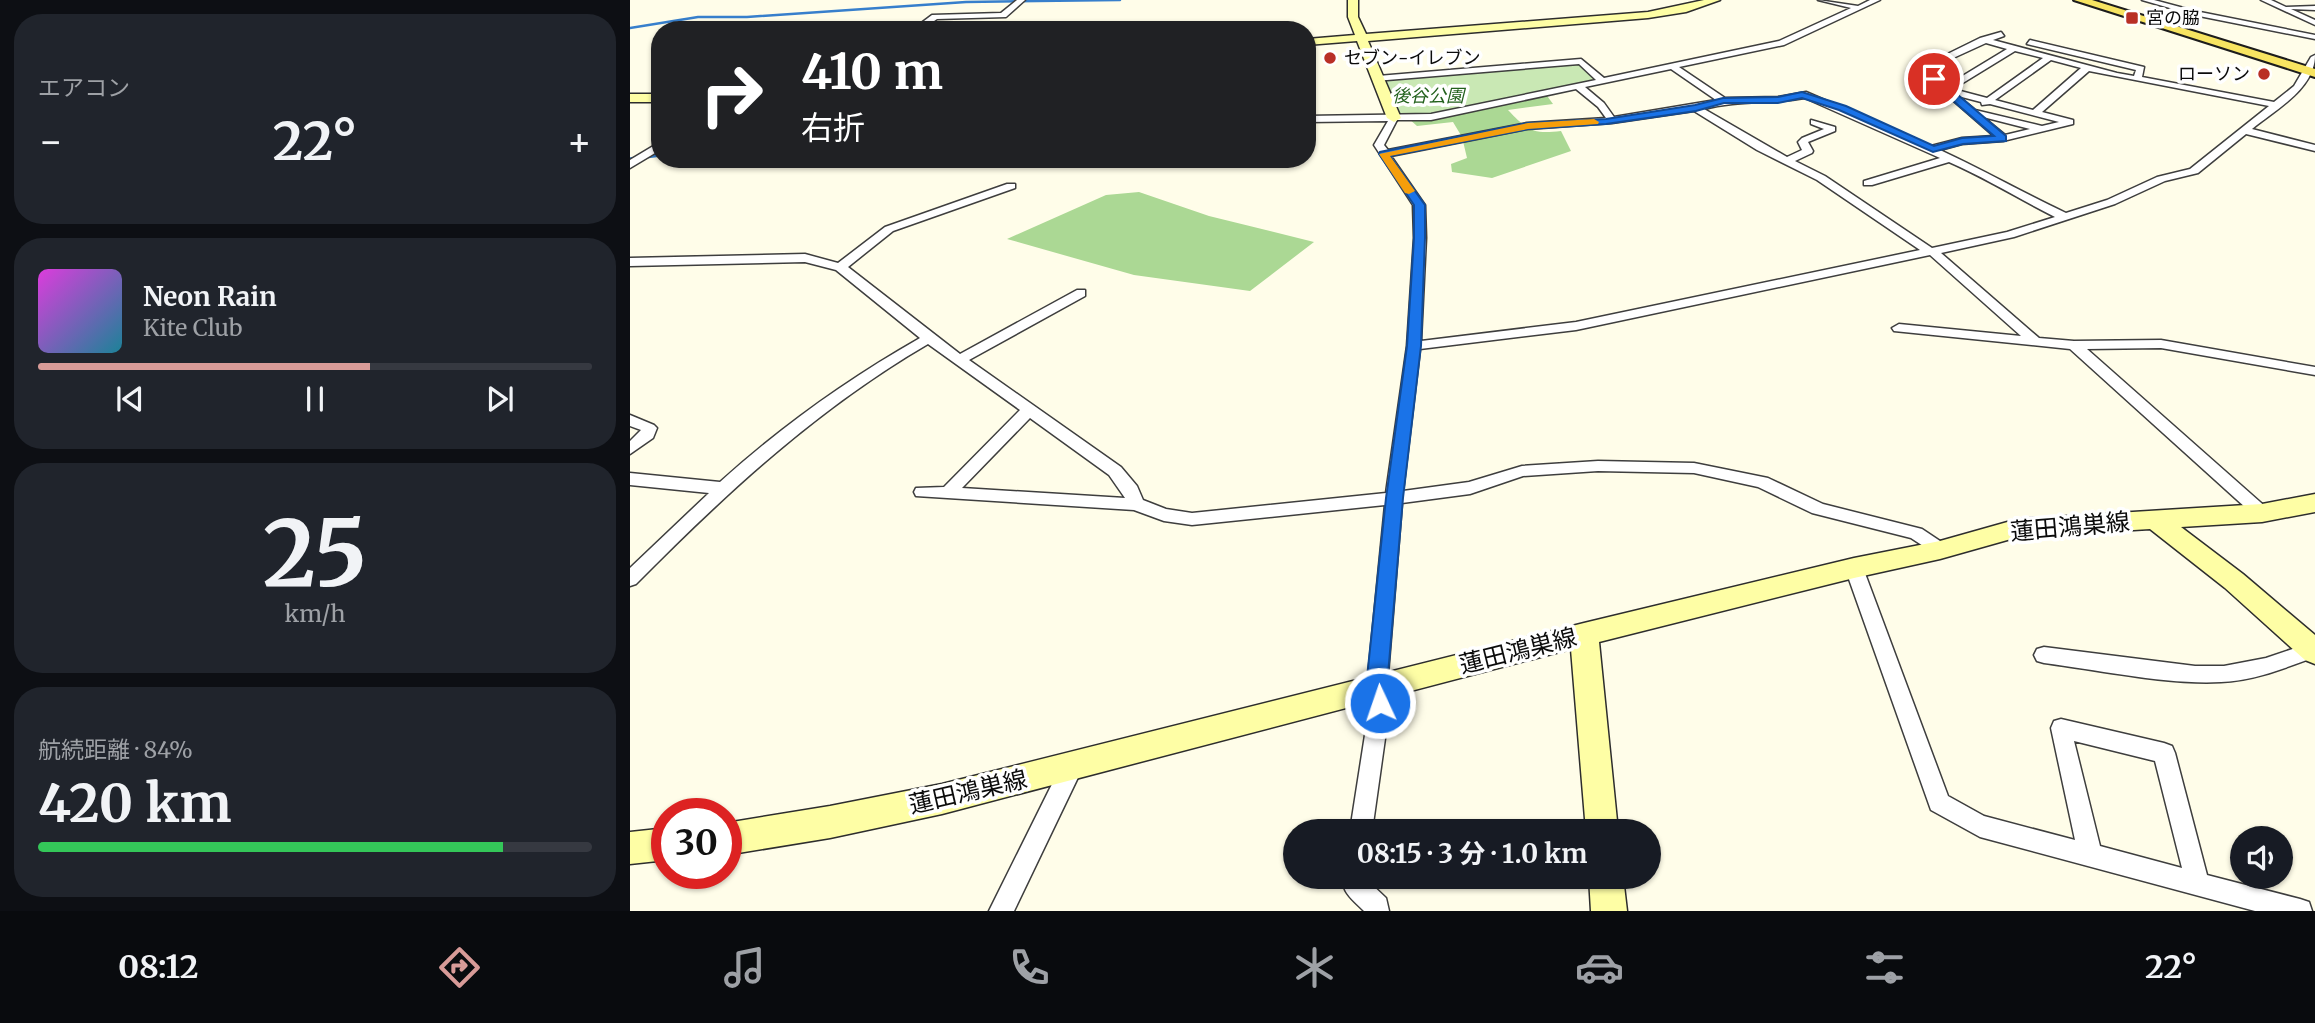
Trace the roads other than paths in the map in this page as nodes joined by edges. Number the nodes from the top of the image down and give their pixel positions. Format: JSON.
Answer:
{"nodes":[{"id":1,"x":1021,"y":0,"type":"edge"},
{"id":2,"x":1353,"y":0,"type":"edge"},
{"id":3,"x":1715,"y":0,"type":"edge"},
{"id":4,"x":1822,"y":0,"type":"edge"},
{"id":5,"x":1876,"y":0,"type":"edge"},
{"id":6,"x":2080,"y":0,"type":"edge"},
{"id":7,"x":2146,"y":0,"type":"edge"},
{"id":8,"x":2265,"y":0,"type":"edge"},
{"id":9,"x":2280,"y":6,"type":"junction"},
{"id":10,"x":1859,"y":8,"type":"junction"},
{"id":11,"x":2315,"y":8,"type":"edge"},
{"id":12,"x":2215,"y":17,"type":"junction"},
{"id":13,"x":929,"y":21,"type":"edge"},
{"id":14,"x":2315,"y":23,"type":"edge"},
{"id":15,"x":1984,"y":29,"type":"dead end"},
{"id":16,"x":2001,"y":34,"type":"junction"},
{"id":17,"x":2189,"y":34,"type":"junction"},
{"id":18,"x":1363,"y":37,"type":"junction"},
{"id":19,"x":2315,"y":37,"type":"edge"},
{"id":20,"x":1983,"y":40,"type":"junction"},
{"id":21,"x":1316,"y":41,"type":"edge"},
{"id":22,"x":2014,"y":48,"type":"junction"},
{"id":23,"x":2315,"y":57,"type":"edge"},
{"id":24,"x":2049,"y":58,"type":"junction"},
{"id":25,"x":1672,"y":66,"type":"junction"},
{"id":26,"x":2087,"y":68,"type":"junction"},
{"id":27,"x":2310,"y":72,"type":"edge"},
{"id":28,"x":1378,"y":79,"type":"junction"},
{"id":29,"x":2137,"y":79,"type":"junction"},
{"id":30,"x":1602,"y":81,"type":"junction"},
{"id":31,"x":1577,"y":86,"type":"junction"},
{"id":32,"x":1946,"y":90,"type":"junction"},
{"id":33,"x":630,"y":98,"type":"edge"},
{"id":34,"x":651,"y":98,"type":"edge"},
{"id":35,"x":1989,"y":100,"type":"junction"},
{"id":36,"x":1723,"y":101,"type":"junction"},
{"id":37,"x":2278,"y":105,"type":"junction"},
{"id":38,"x":1696,"y":108,"type":"junction"},
{"id":39,"x":1970,"y":110,"type":"junction"},
{"id":40,"x":2035,"y":113,"type":"junction"},
{"id":41,"x":1394,"y":118,"type":"junction"},
{"id":42,"x":1316,"y":119,"type":"edge"},
{"id":43,"x":1612,"y":120,"type":"junction"},
{"id":44,"x":1814,"y":122,"type":"dead end"},
{"id":45,"x":2043,"y":129,"type":"junction"},
{"id":46,"x":2246,"y":131,"type":"junction"},
{"id":47,"x":2003,"y":138,"type":"junction"},
{"id":48,"x":2315,"y":148,"type":"edge"},
{"id":49,"x":1933,"y":149,"type":"junction"},
{"id":50,"x":651,"y":151,"type":"edge"},
{"id":51,"x":651,"y":154,"type":"edge"},
{"id":52,"x":1384,"y":154,"type":"junction"},
{"id":53,"x":644,"y":155,"type":"junction"},
{"id":54,"x":1951,"y":158,"type":"junction"},
{"id":55,"x":1786,"y":161,"type":"junction"},
{"id":56,"x":630,"y":165,"type":"edge"},
{"id":57,"x":1868,"y":183,"type":"dead end"},
{"id":58,"x":1011,"y":186,"type":"dead end"},
{"id":59,"x":2063,"y":216,"type":"junction"},
{"id":60,"x":1932,"y":252,"type":"junction"},
{"id":61,"x":630,"y":262,"type":"edge"},
{"id":62,"x":839,"y":267,"type":"junction"},
{"id":63,"x":1081,"y":293,"type":"dead end"},
{"id":64,"x":1899,"y":328,"type":"dead end"},
{"id":65,"x":929,"y":338,"type":"junction"},
{"id":66,"x":2035,"y":341,"type":"junction"},
{"id":67,"x":2074,"y":345,"type":"junction"},
{"id":68,"x":1414,"y":346,"type":"junction"},
{"id":69,"x":959,"y":360,"type":"junction"},
{"id":70,"x":2315,"y":372,"type":"edge"},
{"id":71,"x":1030,"y":410,"type":"junction"},
{"id":72,"x":630,"y":420,"type":"edge"},
{"id":73,"x":630,"y":449,"type":"edge"},
{"id":74,"x":630,"y":479,"type":"edge"},
{"id":75,"x":721,"y":488,"type":"junction"},
{"id":76,"x":922,"y":492,"type":"dead end"},
{"id":77,"x":948,"y":493,"type":"junction"},
{"id":78,"x":1394,"y":498,"type":"junction"},
{"id":79,"x":2315,"y":503,"type":"edge"},
{"id":80,"x":1136,"y":504,"type":"junction"},
{"id":81,"x":2262,"y":513,"type":"junction"},
{"id":82,"x":2157,"y":521,"type":"junction"},
{"id":83,"x":1940,"y":550,"type":"junction"},
{"id":84,"x":1854,"y":568,"type":"junction"},
{"id":85,"x":630,"y":579,"type":"edge"},
{"id":86,"x":1584,"y":635,"type":"junction"},
{"id":87,"x":2314,"y":651,"type":"edge"},
{"id":88,"x":2044,"y":655,"type":"dead end"},
{"id":89,"x":1377,"y":687,"type":"junction"},
{"id":90,"x":1072,"y":767,"type":"junction"},
{"id":91,"x":1363,"y":819,"type":"edge"},
{"id":92,"x":1601,"y":819,"type":"edge"},
{"id":93,"x":742,"y":836,"type":"edge"},
{"id":94,"x":651,"y":846,"type":"edge"},
{"id":95,"x":630,"y":848,"type":"edge"},
{"id":96,"x":2090,"y":855,"type":"junction"},
{"id":97,"x":2198,"y":884,"type":"junction"},
{"id":98,"x":1358,"y":889,"type":"edge"},
{"id":99,"x":1607,"y":889,"type":"edge"},
{"id":100,"x":1001,"y":911,"type":"edge"},
{"id":101,"x":1377,"y":911,"type":"edge"},
{"id":102,"x":1609,"y":911,"type":"edge"},
{"id":103,"x":2300,"y":911,"type":"edge"}],
"edges":[{"from":1,"to":13,"type":"street"},
{"from":2,"to":18,"type":"street"},
{"from":3,"to":18,"type":"street"},
{"from":4,"to":10,"type":"street"},
{"from":5,"to":10,"type":"street"},
{"from":6,"to":17,"type":"main road"},
{"from":7,"to":12,"type":"street"},
{"from":8,"to":9,"type":"street"},
{"from":9,"to":11,"type":"street"},
{"from":9,"to":14,"type":"street"},
{"from":10,"to":25,"type":"street"},
{"from":12,"to":17,"type":"street"},
{"from":12,"to":19,"type":"street"},
{"from":15,"to":16,"type":"street"},
{"from":16,"to":20,"type":"street"},
{"from":16,"to":29,"type":"street"},
{"from":17,"to":27,"type":"main road"},
{"from":18,"to":21,"type":"street"},
{"from":18,"to":28,"type":"street"},
{"from":20,"to":22,"type":"street"},
{"from":20,"to":32,"type":"street"},
{"from":22,"to":24,"type":"street"},
{"from":22,"to":32,"type":"street"},
{"from":23,"to":27,"type":"street"},
{"from":24,"to":26,"type":"street"},
{"from":24,"to":35,"type":"street"},
{"from":25,"to":30,"type":"street"},
{"from":25,"to":36,"type":"street"},
{"from":26,"to":29,"type":"street"},
{"from":26,"to":40,"type":"street"},
{"from":27,"to":37,"type":"street"},
{"from":28,"to":30,"type":"street"},
{"from":28,"to":41,"type":"street"},
{"from":29,"to":37,"type":"street"},
{"from":30,"to":31,"type":"street"},
{"from":31,"to":41,"type":"street"},
{"from":31,"to":43,"type":"street"},
{"from":32,"to":35,"type":"street"},
{"from":32,"to":39,"type":"street"},
{"from":33,"to":34,"type":"street"},
{"from":35,"to":39,"type":"street"},
{"from":35,"to":40,"type":"street"},
{"from":36,"to":38,"type":"street"},
{"from":36,"to":49,"type":"street"},
{"from":37,"to":46,"type":"street"},
{"from":38,"to":43,"type":"street"},
{"from":38,"to":55,"type":"street"},
{"from":39,"to":45,"type":"street"},
{"from":39,"to":47,"type":"street"},
{"from":40,"to":45,"type":"street"},
{"from":41,"to":42,"type":"street"},
{"from":41,"to":52,"type":"street"},
{"from":43,"to":52,"type":"street"},
{"from":44,"to":55,"type":"street"},
{"from":45,"to":47,"type":"street"},
{"from":46,"to":48,"type":"street"},
{"from":46,"to":59,"type":"street"},
{"from":47,"to":49,"type":"street"},
{"from":49,"to":54,"type":"street"},
{"from":50,"to":53,"type":"street"},
{"from":51,"to":53,"type":"street"},
{"from":52,"to":68,"type":"street"},
{"from":53,"to":56,"type":"street"},
{"from":54,"to":57,"type":"street"},
{"from":54,"to":59,"type":"street"},
{"from":55,"to":60,"type":"street"},
{"from":58,"to":62,"type":"street"},
{"from":59,"to":60,"type":"street"},
{"from":60,"to":66,"type":"street"},
{"from":60,"to":68,"type":"street"},
{"from":61,"to":62,"type":"street"},
{"from":62,"to":65,"type":"street"},
{"from":63,"to":69,"type":"street"},
{"from":64,"to":66,"type":"street"},
{"from":65,"to":69,"type":"street"},
{"from":65,"to":75,"type":"street"},
{"from":66,"to":67,"type":"street"},
{"from":67,"to":70,"type":"street"},
{"from":67,"to":81,"type":"street"},
{"from":68,"to":78,"type":"street"},
{"from":69,"to":71,"type":"street"},
{"from":71,"to":77,"type":"street"},
{"from":71,"to":80,"type":"street"},
{"from":72,"to":73,"type":"street"},
{"from":74,"to":75,"type":"street"},
{"from":75,"to":85,"type":"street"},
{"from":76,"to":77,"type":"street"},
{"from":77,"to":80,"type":"street"},
{"from":78,"to":80,"type":"street"},
{"from":78,"to":83,"type":"street"},
{"from":78,"to":89,"type":"street"},
{"from":79,"to":81,"type":"street","name":"蓮田鴻巣線"},
{"from":81,"to":82,"type":"street","name":"蓮田鴻巣線"},
{"from":82,"to":83,"type":"street","name":"蓮田鴻巣線"},
{"from":82,"to":87,"type":"street"},
{"from":83,"to":84,"type":"street","name":"蓮田鴻巣線"},
{"from":84,"to":86,"type":"street","name":"蓮田鴻巣線"},
{"from":84,"to":96,"type":"street"},
{"from":86,"to":89,"type":"street","name":"蓮田鴻巣線"},
{"from":86,"to":92,"type":"street"},
{"from":87,"to":88,"type":"street"},
{"from":89,"to":90,"type":"street","name":"蓮田鴻巣線"},
{"from":89,"to":91,"type":"street"},
{"from":90,"to":93,"type":"street","name":"蓮田鴻巣線"},
{"from":90,"to":100,"type":"street"},
{"from":94,"to":95,"type":"street"},
{"from":96,"to":97,"type":"street"},
{"from":96,"to":97,"type":"street"},
{"from":97,"to":103,"type":"street"},
{"from":98,"to":101,"type":"street"},
{"from":99,"to":102,"type":"street"}]}
